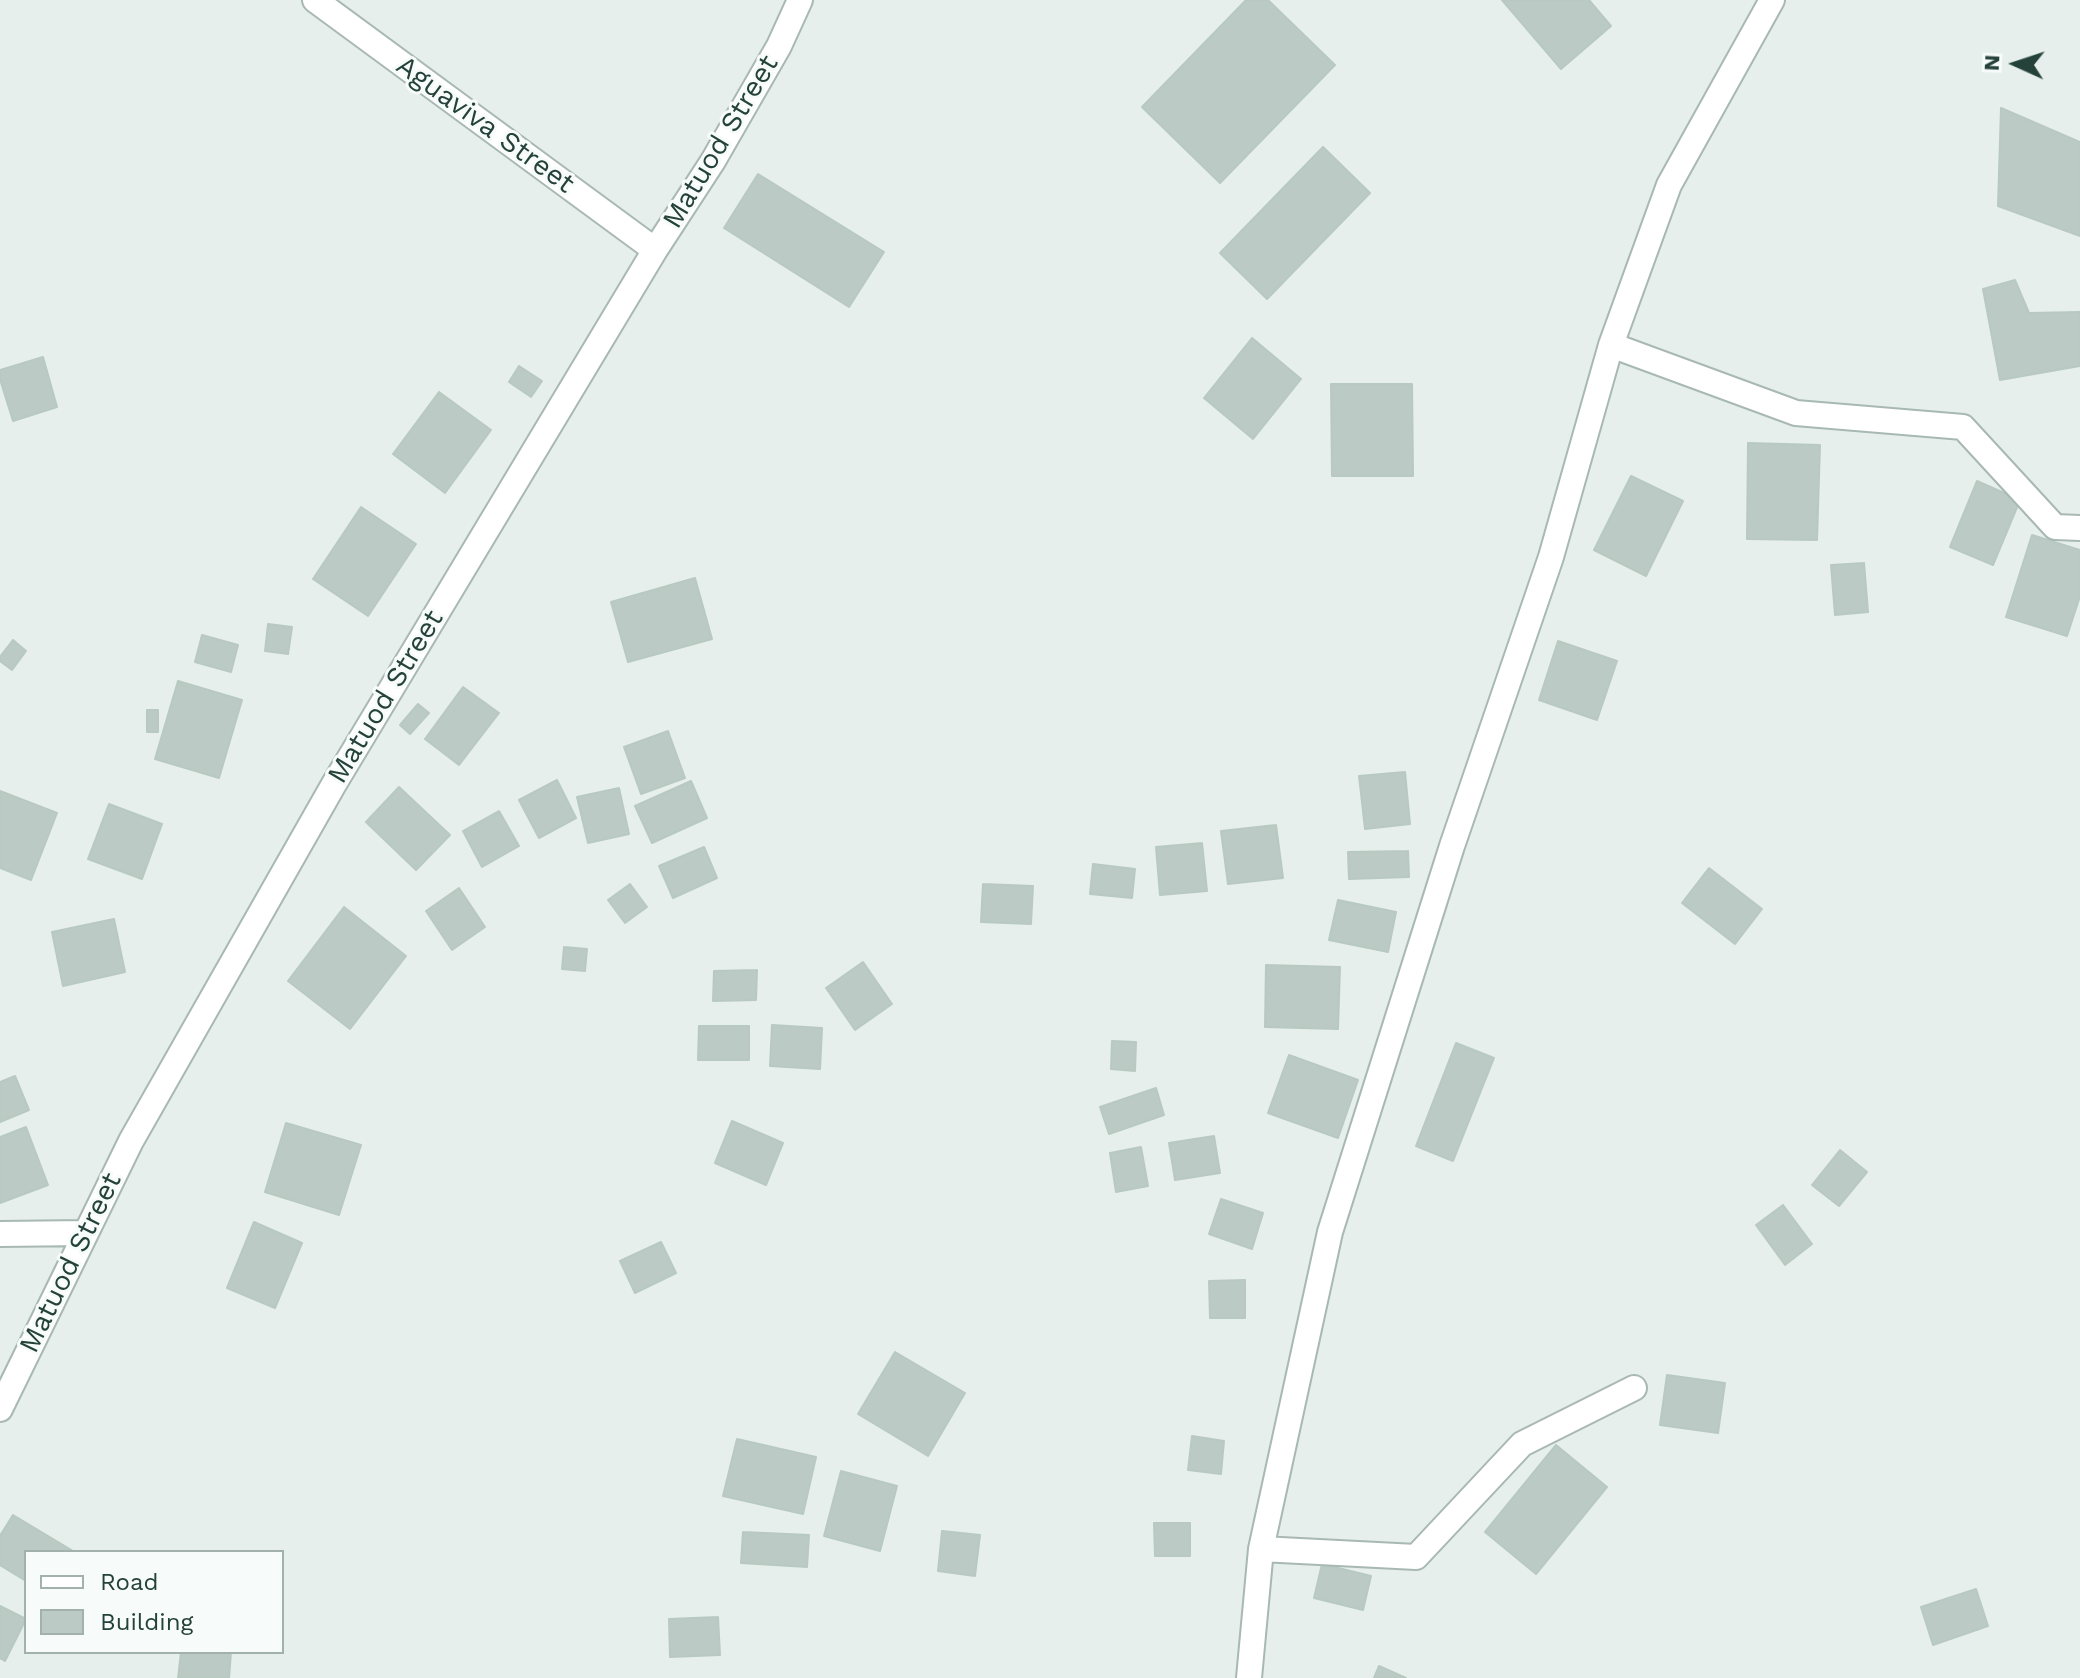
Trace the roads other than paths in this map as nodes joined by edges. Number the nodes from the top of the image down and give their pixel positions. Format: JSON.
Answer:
{"nodes":[{"id":1,"x":315,"y":0,"type":"edge"},
{"id":2,"x":800,"y":0,"type":"edge"},
{"id":3,"x":1772,"y":0,"type":"edge"},
{"id":4,"x":655,"y":250,"type":"junction"},
{"id":5,"x":1611,"y":345,"type":"junction"},
{"id":6,"x":2080,"y":528,"type":"edge"},
{"id":7,"x":85,"y":1233,"type":"junction"},
{"id":8,"x":0,"y":1234,"type":"edge"},
{"id":9,"x":1634,"y":1388,"type":"dead end"},
{"id":10,"x":0,"y":1409,"type":"edge"},
{"id":11,"x":1261,"y":1549,"type":"junction"},
{"id":12,"x":1249,"y":1678,"type":"edge"}],
"edges":[{"from":1,"to":4,"type":"street","name":"Aguaviva Street"},
{"from":2,"to":4,"type":"street","name":"Matuod Street"},
{"from":3,"to":5,"type":"street"},
{"from":4,"to":7,"type":"street","name":"Matuod Street"},
{"from":5,"to":6,"type":"street"},
{"from":5,"to":11,"type":"street"},
{"from":7,"to":8,"type":"street"},
{"from":7,"to":10,"type":"street","name":"Matuod Street"},
{"from":9,"to":11,"type":"street"},
{"from":11,"to":12,"type":"street"}]}
